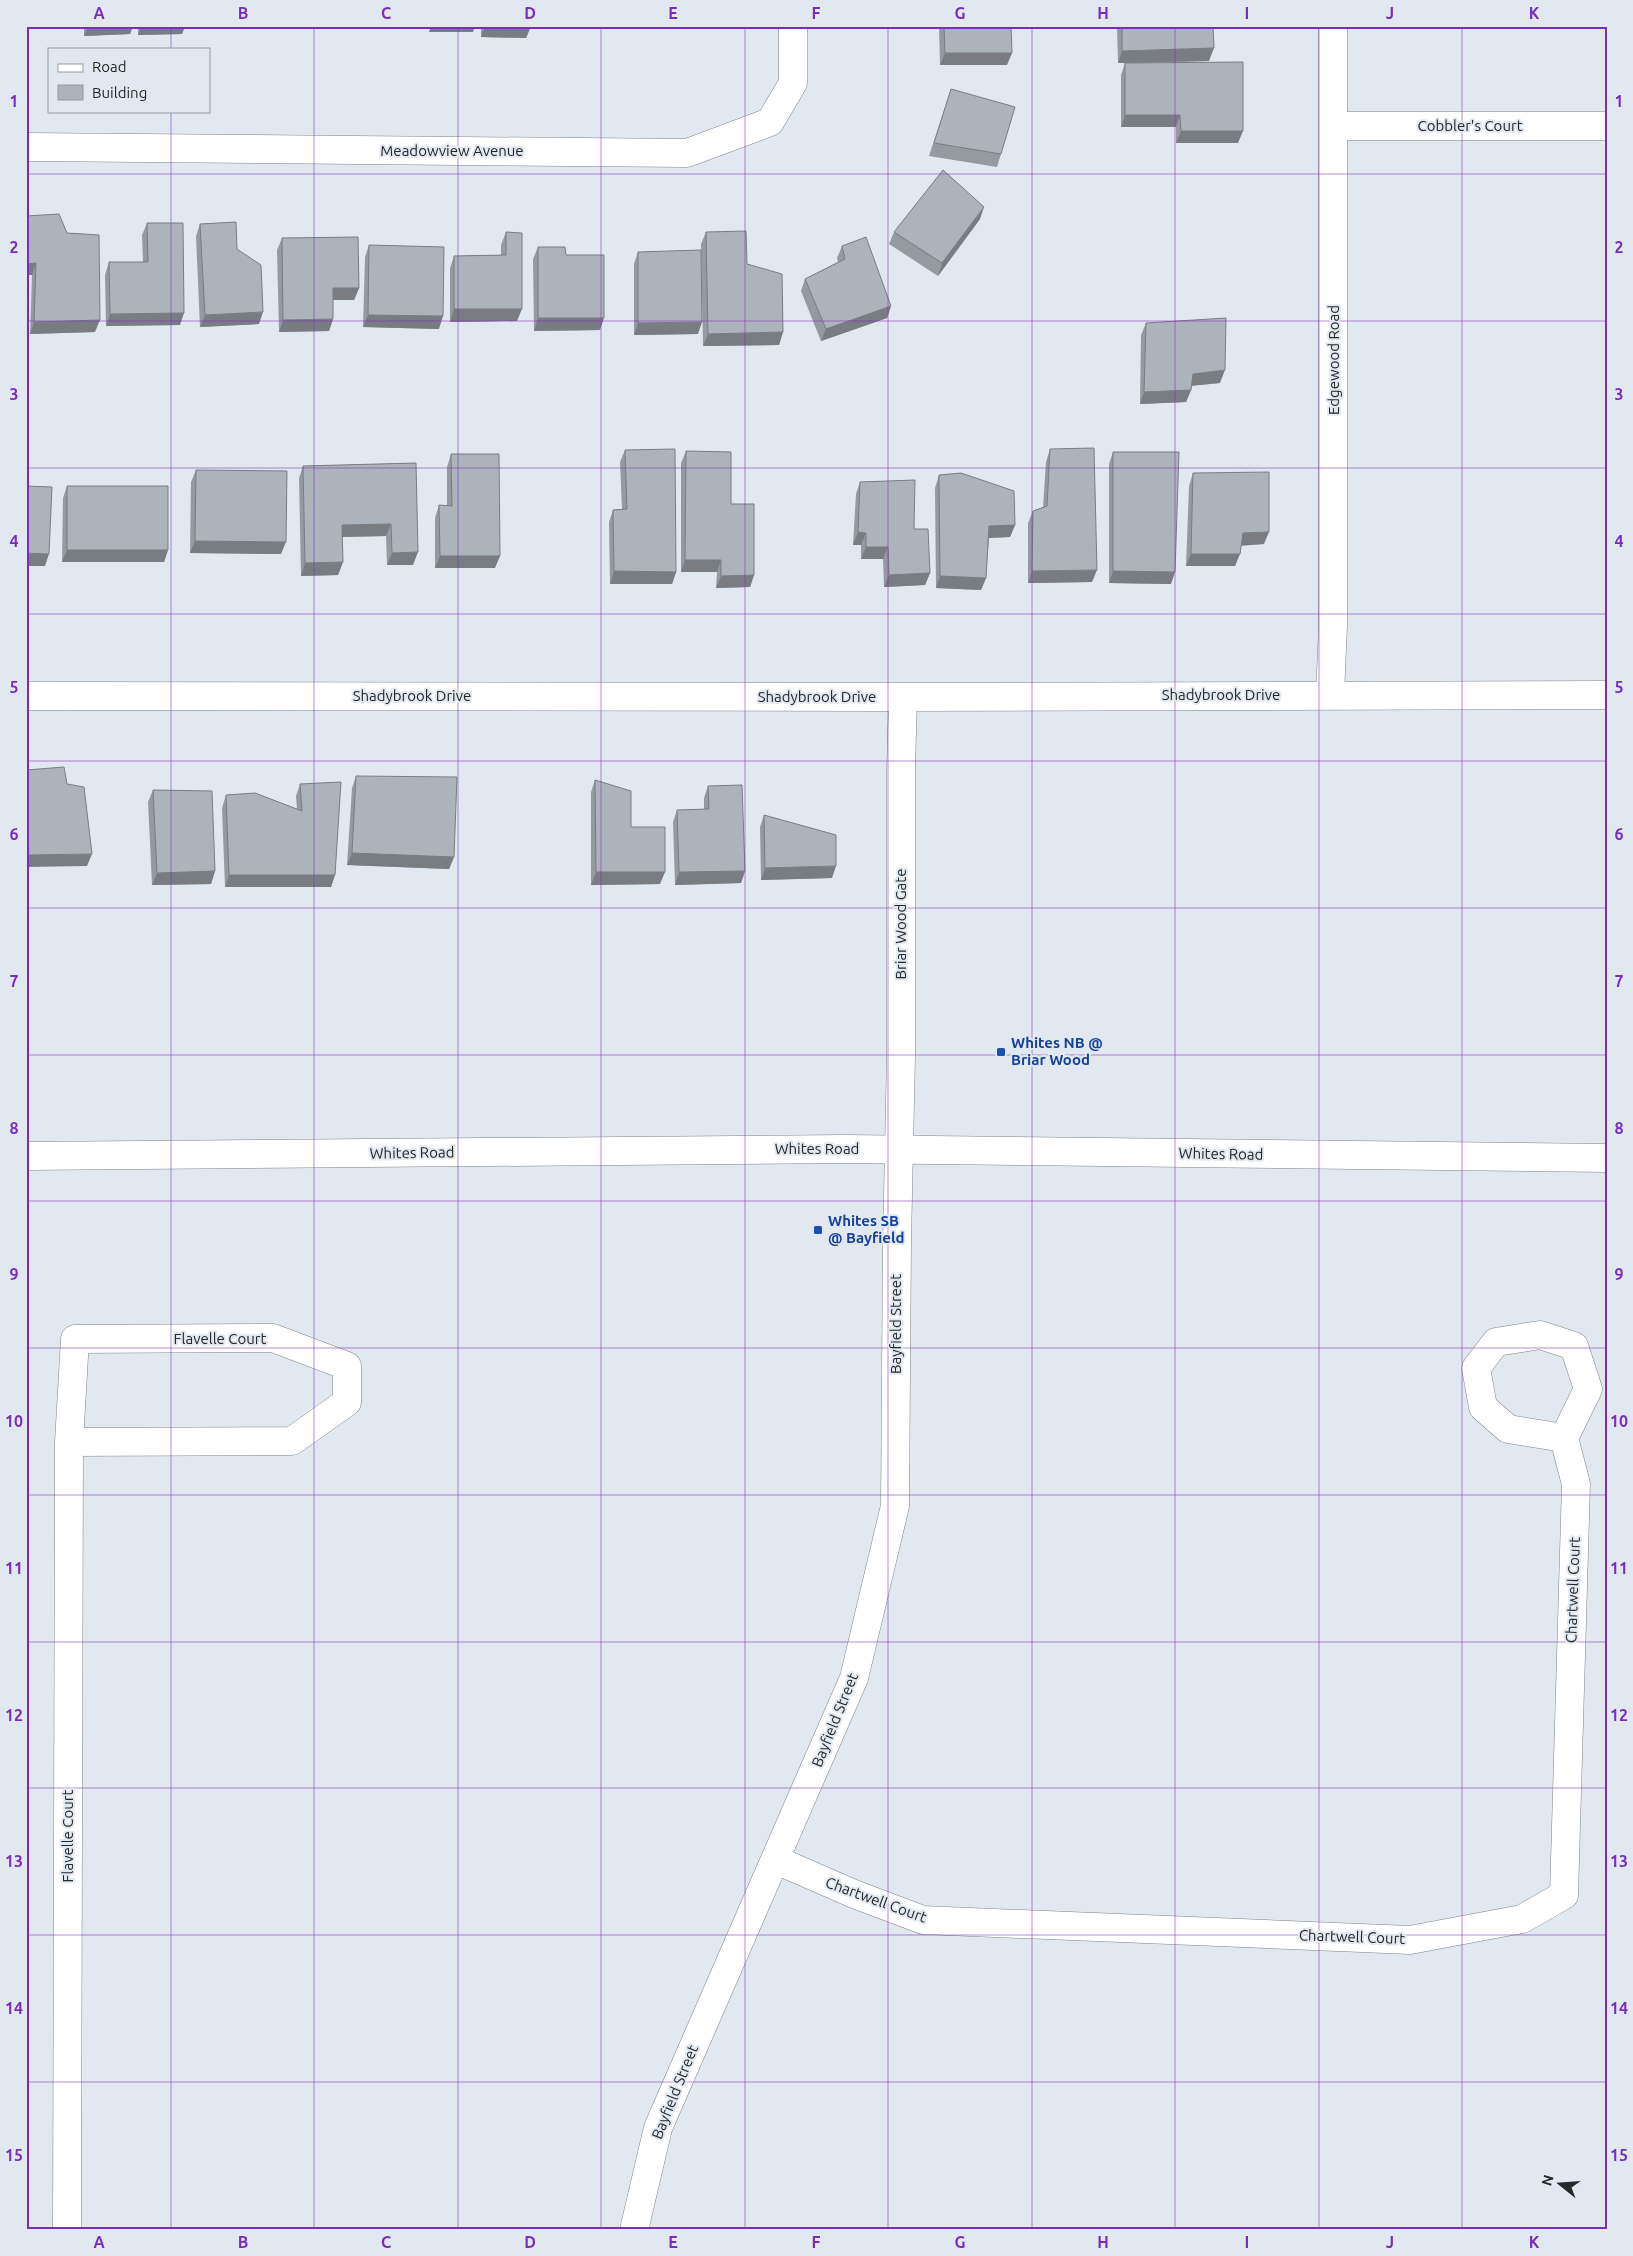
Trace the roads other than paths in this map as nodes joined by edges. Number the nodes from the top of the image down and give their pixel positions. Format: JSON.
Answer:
{"nodes":[{"id":1,"x":793,"y":26,"type":"edge"},
{"id":2,"x":1333,"y":26,"type":"edge"},
{"id":3,"x":1334,"y":126,"type":"junction"},
{"id":4,"x":1607,"y":126,"type":"edge"},
{"id":5,"x":26,"y":148,"type":"edge"},
{"id":6,"x":1330,"y":694,"type":"junction"},
{"id":7,"x":1607,"y":695,"type":"edge"},
{"id":8,"x":26,"y":696,"type":"edge"},
{"id":9,"x":903,"y":696,"type":"junction"},
{"id":10,"x":900,"y":1151,"type":"junction"},
{"id":11,"x":26,"y":1156,"type":"edge"},
{"id":12,"x":1607,"y":1158,"type":"edge"},
{"id":13,"x":1564,"y":1438,"type":"dead end"},
{"id":14,"x":69,"y":1442,"type":"junction"},
{"id":15,"x":776,"y":1860,"type":"junction"},
{"id":16,"x":67,"y":2230,"type":"edge"},
{"id":17,"x":634,"y":2230,"type":"edge"}],
"edges":[{"from":1,"to":5,"type":"street","name":"Meadowview Avenue"},
{"from":2,"to":3,"type":"street","name":"Edgewood Road"},
{"from":3,"to":4,"type":"street","name":"Cobbler's Court"},
{"from":3,"to":6,"type":"street","name":"Edgewood Road"},
{"from":6,"to":7,"type":"street","name":"Shadybrook Drive"},
{"from":6,"to":9,"type":"street","name":"Shadybrook Drive"},
{"from":8,"to":9,"type":"street","name":"Shadybrook Drive"},
{"from":9,"to":10,"type":"street","name":"Briar Wood Gate"},
{"from":10,"to":11,"type":"street","name":"Whites Road"},
{"from":10,"to":12,"type":"street","name":"Whites Road"},
{"from":10,"to":15,"type":"street","name":"Bayfield Street"},
{"from":13,"to":15,"type":"street","name":"Chartwell Court"},
{"from":14,"to":14,"type":"street","name":"Flavelle Court"},
{"from":14,"to":16,"type":"street","name":"Flavelle Court"},
{"from":15,"to":17,"type":"street","name":"Bayfield Street"}]}
